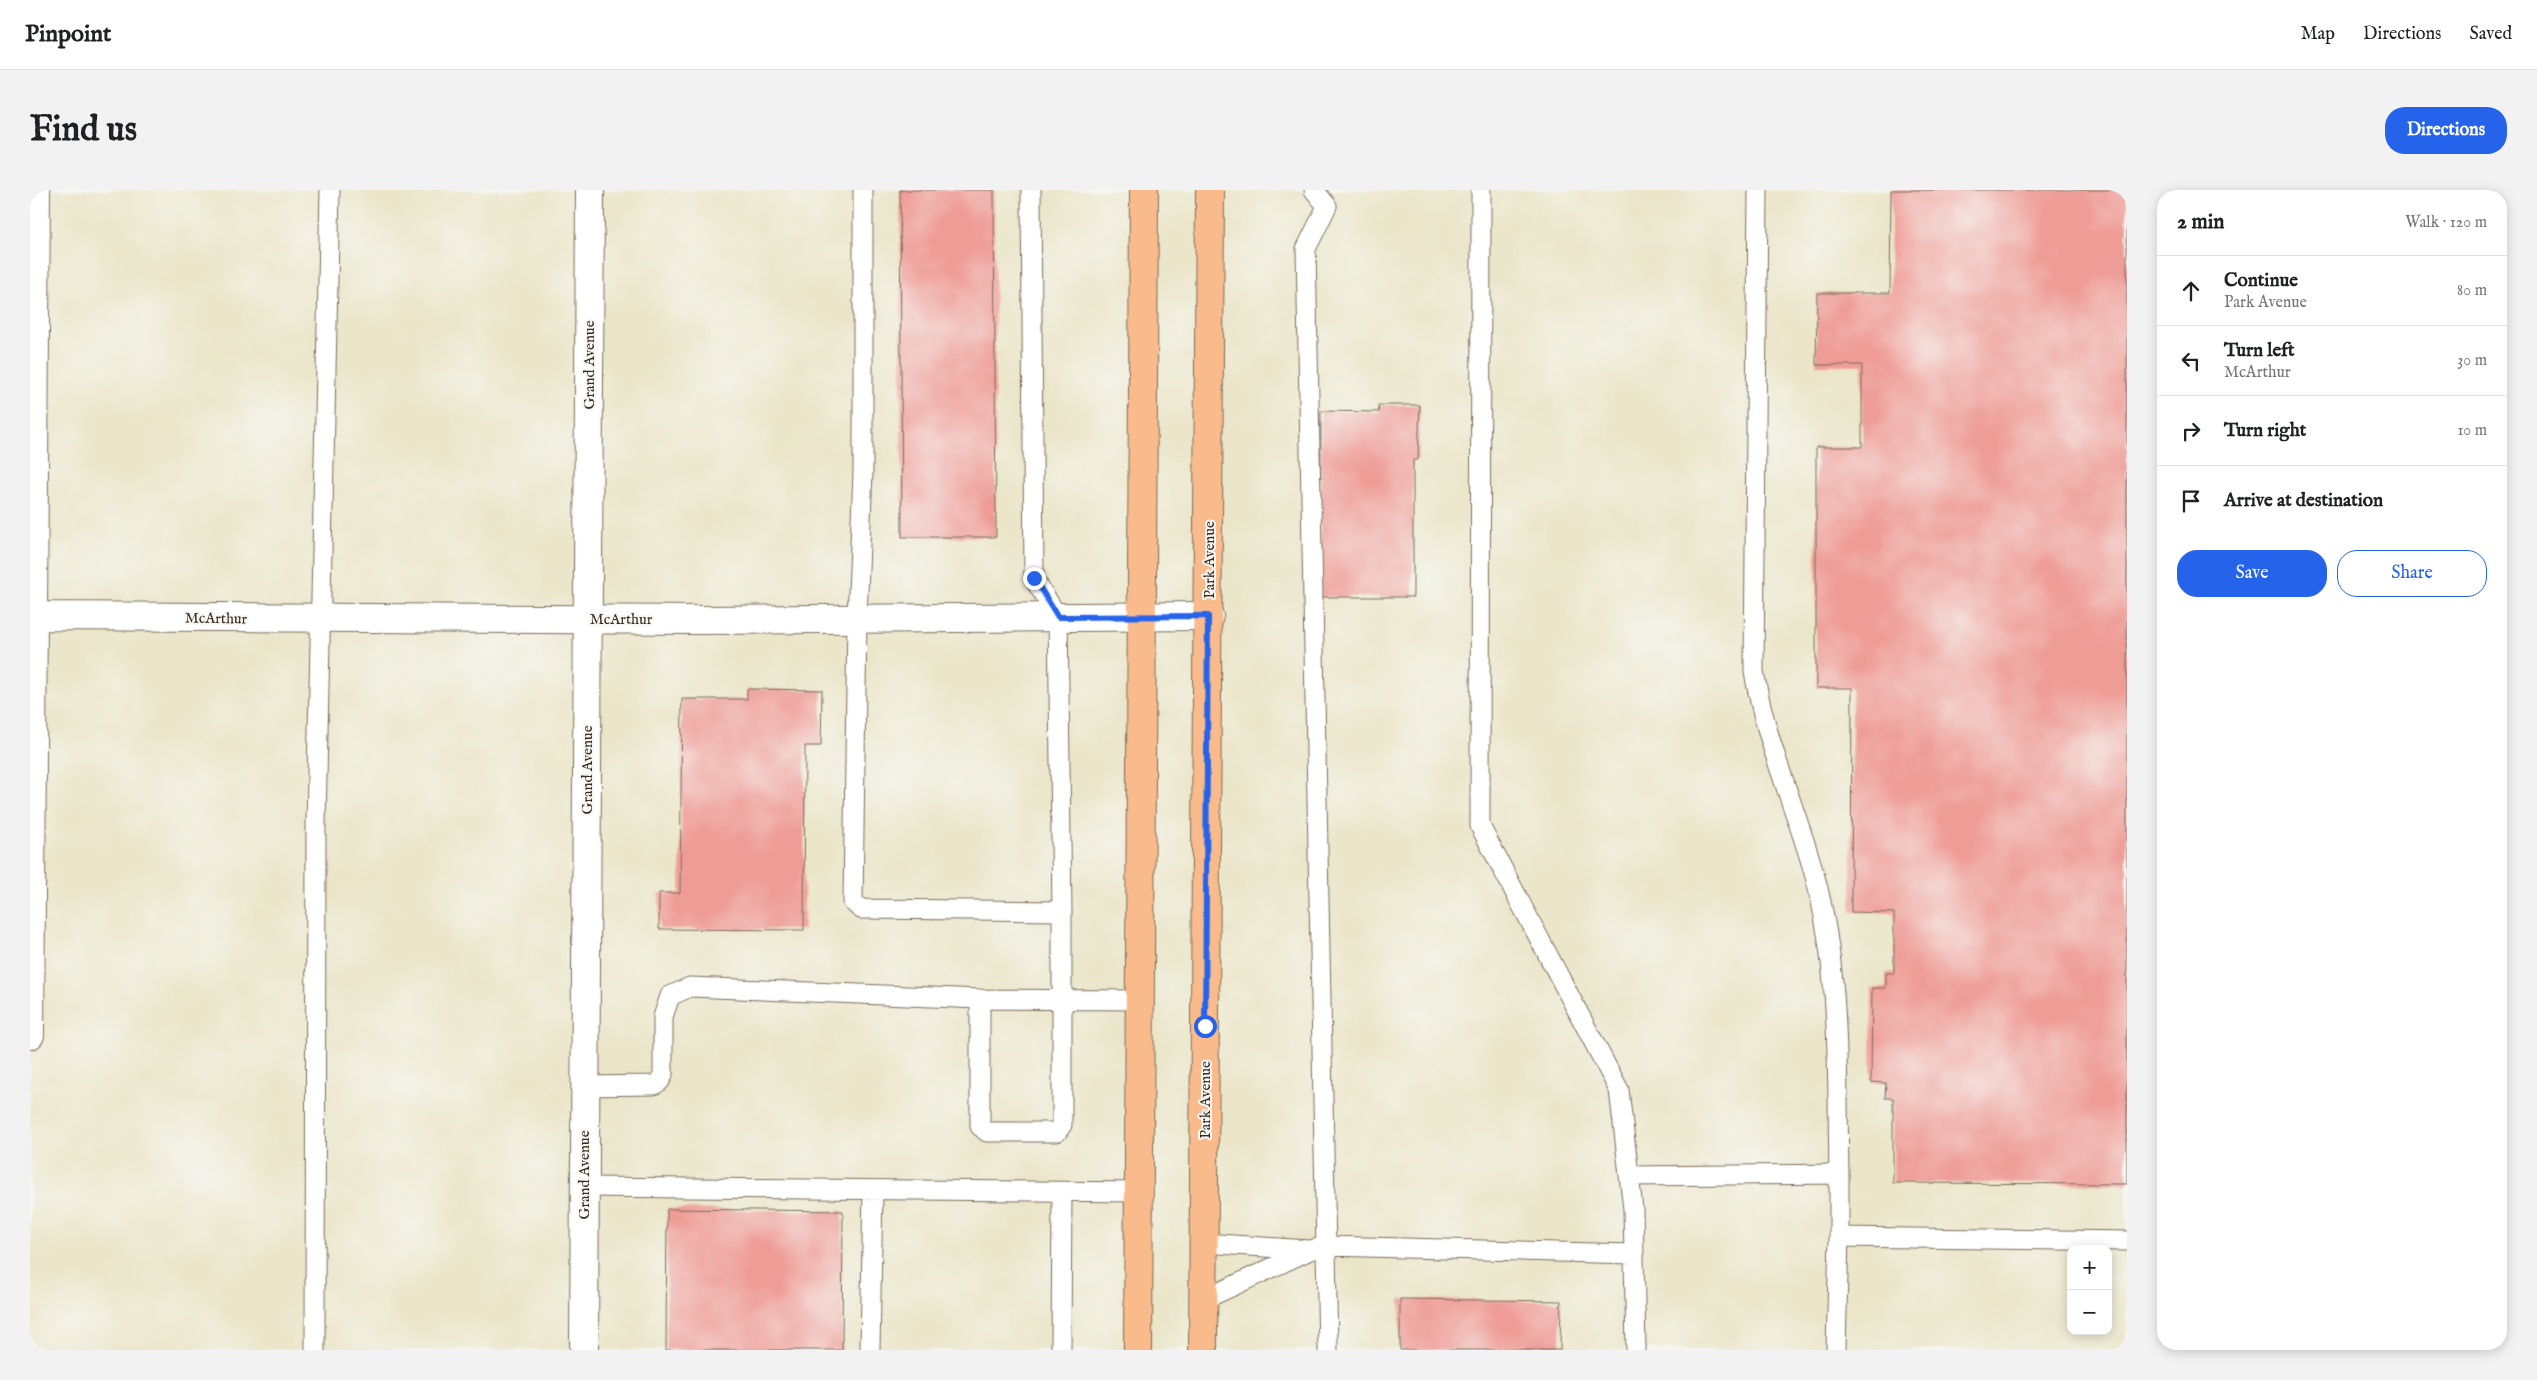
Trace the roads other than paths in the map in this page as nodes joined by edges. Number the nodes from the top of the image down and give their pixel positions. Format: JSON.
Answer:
{"nodes":[{"id":1,"x":36,"y":190,"type":"edge"},
{"id":2,"x":330,"y":190,"type":"edge"},
{"id":3,"x":590,"y":190,"type":"edge"},
{"id":4,"x":863,"y":190,"type":"edge"},
{"id":5,"x":1031,"y":190,"type":"edge"},
{"id":6,"x":1144,"y":190,"type":"edge"},
{"id":7,"x":1210,"y":190,"type":"edge"},
{"id":8,"x":1314,"y":190,"type":"edge"},
{"id":9,"x":1481,"y":190,"type":"edge"},
{"id":10,"x":1758,"y":190,"type":"edge"},
{"id":11,"x":33,"y":218,"type":"edge"},
{"id":12,"x":32,"y":506,"type":"edge"},
{"id":13,"x":34,"y":616,"type":"junction"},
{"id":14,"x":1142,"y":616,"type":"junction"},
{"id":15,"x":1208,"y":616,"type":"junction"},
{"id":16,"x":1058,"y":617,"type":"junction"},
{"id":17,"x":319,"y":618,"type":"junction"},
{"id":18,"x":857,"y":618,"type":"junction"},
{"id":19,"x":587,"y":619,"type":"junction"},
{"id":20,"x":1062,"y":911,"type":"junction"},
{"id":21,"x":1062,"y":998,"type":"junction"},
{"id":22,"x":980,"y":999,"type":"junction"},
{"id":23,"x":1140,"y":1000,"type":"junction"},
{"id":24,"x":30,"y":1035,"type":"edge"},
{"id":25,"x":585,"y":1086,"type":"junction"},
{"id":26,"x":1839,"y":1174,"type":"junction"},
{"id":27,"x":1629,"y":1176,"type":"junction"},
{"id":28,"x":584,"y":1187,"type":"junction"},
{"id":29,"x":873,"y":1190,"type":"junction"},
{"id":30,"x":1062,"y":1192,"type":"junction"},
{"id":31,"x":1139,"y":1192,"type":"junction"},
{"id":32,"x":1839,"y":1238,"type":"junction"},
{"id":33,"x":2127,"y":1241,"type":"edge"},
{"id":34,"x":1204,"y":1243,"type":"junction"},
{"id":35,"x":1318,"y":1248,"type":"junction"},
{"id":36,"x":1634,"y":1254,"type":"junction"},
{"id":37,"x":1204,"y":1300,"type":"junction"},
{"id":38,"x":315,"y":1350,"type":"edge"},
{"id":39,"x":584,"y":1350,"type":"edge"},
{"id":40,"x":870,"y":1350,"type":"edge"},
{"id":41,"x":1061,"y":1350,"type":"edge"},
{"id":42,"x":1138,"y":1350,"type":"edge"},
{"id":43,"x":1203,"y":1350,"type":"edge"},
{"id":44,"x":1328,"y":1350,"type":"edge"},
{"id":45,"x":1636,"y":1350,"type":"edge"},
{"id":46,"x":1836,"y":1350,"type":"edge"}],
"edges":[{"from":1,"to":11,"type":"street"},
{"from":2,"to":17,"type":"lane"},
{"from":3,"to":19,"type":"street","name":"Grand Avenue"},
{"from":4,"to":18,"type":"lane"},
{"from":5,"to":16,"type":"lane"},
{"from":6,"to":14,"type":"main road"},
{"from":7,"to":15,"type":"main road","name":"Park Avenue"},
{"from":8,"to":35,"type":"lane"},
{"from":9,"to":27,"type":"lane"},
{"from":10,"to":26,"type":"lane"},
{"from":11,"to":12,"type":"street"},
{"from":12,"to":13,"type":"street"},
{"from":13,"to":17,"type":"street","name":"McArthur"},
{"from":13,"to":24,"type":"street"},
{"from":14,"to":15,"type":"street","name":"McArthur"},
{"from":14,"to":16,"type":"street","name":"McArthur"},
{"from":14,"to":23,"type":"main road"},
{"from":15,"to":34,"type":"main road","name":"Park Avenue"},
{"from":16,"to":18,"type":"street","name":"McArthur"},
{"from":16,"to":20,"type":"lane"},
{"from":17,"to":19,"type":"street","name":"McArthur"},
{"from":17,"to":38,"type":"lane"},
{"from":18,"to":19,"type":"street","name":"McArthur"},
{"from":18,"to":20,"type":"lane"},
{"from":19,"to":25,"type":"street","name":"Grand Avenue"},
{"from":20,"to":21,"type":"lane"},
{"from":21,"to":22,"type":"lane"},
{"from":21,"to":22,"type":"lane"},
{"from":21,"to":23,"type":"lane"},
{"from":22,"to":25,"type":"lane"},
{"from":23,"to":31,"type":"main road"},
{"from":25,"to":28,"type":"street","name":"Grand Avenue"},
{"from":26,"to":27,"type":"lane"},
{"from":26,"to":32,"type":"lane"},
{"from":27,"to":36,"type":"lane"},
{"from":28,"to":29,"type":"lane"},
{"from":28,"to":39,"type":"street","name":"Grand Avenue"},
{"from":29,"to":30,"type":"lane"},
{"from":29,"to":40,"type":"lane"},
{"from":30,"to":31,"type":"lane"},
{"from":30,"to":41,"type":"lane"},
{"from":31,"to":42,"type":"main road"},
{"from":32,"to":33,"type":"lane"},
{"from":32,"to":46,"type":"lane"},
{"from":34,"to":35,"type":"lane"},
{"from":34,"to":37,"type":"main road","name":"Park Avenue"},
{"from":35,"to":36,"type":"lane"},
{"from":35,"to":37,"type":"lane"},
{"from":35,"to":44,"type":"lane"},
{"from":36,"to":45,"type":"lane"},
{"from":37,"to":43,"type":"main road","name":"Park Avenue"}]}
